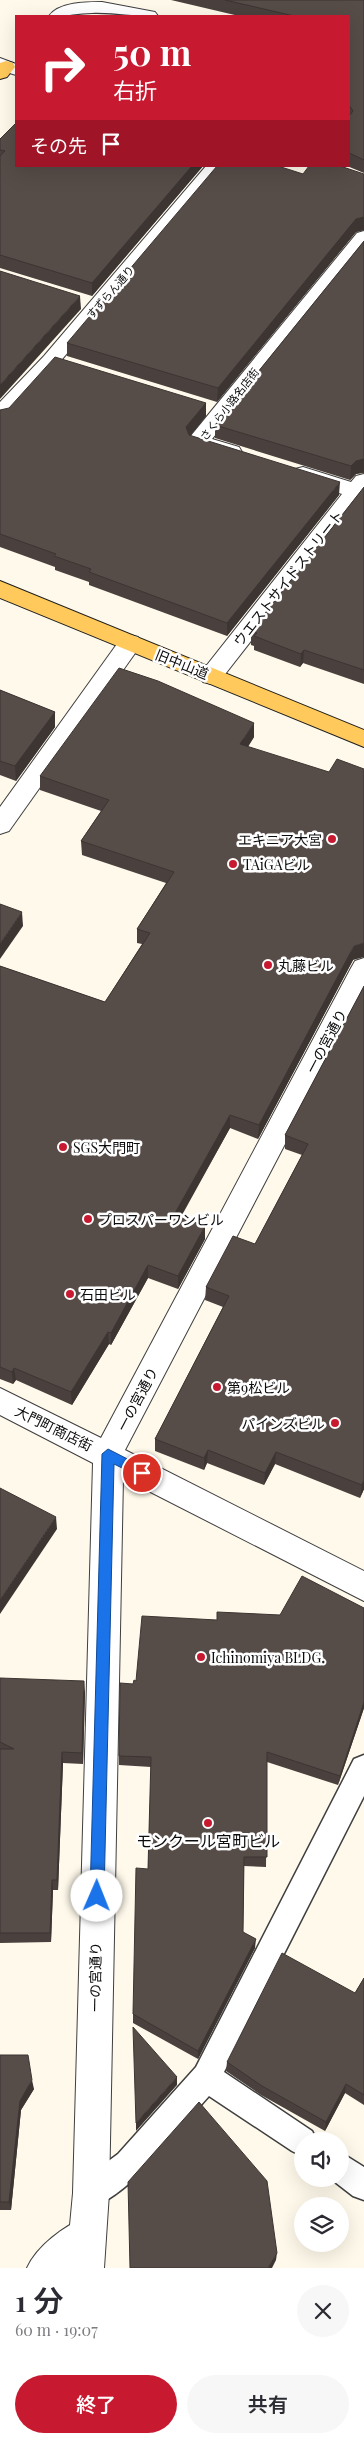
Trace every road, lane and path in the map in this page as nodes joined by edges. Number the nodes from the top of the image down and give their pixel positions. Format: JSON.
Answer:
{"nodes":[{"id":1,"x":59,"y":15,"type":"edge"},
{"id":2,"x":145,"y":15,"type":"edge"},
{"id":3,"x":216,"y":167,"type":"edge"},
{"id":4,"x":364,"y":237,"type":"edge"},
{"id":5,"x":0,"y":415,"type":"edge"},
{"id":6,"x":254,"y":459,"type":"edge"},
{"id":7,"x":282,"y":468,"type":"edge"},
{"id":8,"x":360,"y":486,"type":"edge"},
{"id":9,"x":0,"y":589,"type":"edge"},
{"id":10,"x":130,"y":643,"type":"junction"},
{"id":11,"x":211,"y":676,"type":"junction"},
{"id":12,"x":364,"y":739,"type":"edge"},
{"id":13,"x":0,"y":825,"type":"edge"},
{"id":14,"x":364,"y":968,"type":"edge"},
{"id":15,"x":0,"y":1401,"type":"edge"},
{"id":16,"x":108,"y":1454,"type":"junction"},
{"id":17,"x":364,"y":1587,"type":"edge"},
{"id":18,"x":364,"y":1768,"type":"edge"},
{"id":19,"x":206,"y":2077,"type":"junction"},
{"id":20,"x":294,"y":2136,"type":"edge"},
{"id":21,"x":349,"y":2174,"type":"edge"},
{"id":22,"x":364,"y":2185,"type":"edge"},
{"id":23,"x":90,"y":2193,"type":"junction"},
{"id":24,"x":85,"y":2251,"type":"edge"},
{"id":25,"x":46,"y":2268,"type":"edge"}],
"edges":[{"from":1,"to":2,"type":"street"},
{"from":3,"to":5,"type":"street","name":"すずらん通り"},
{"from":4,"to":6,"type":"street","name":"さくら小路名店街"},
{"from":7,"to":8,"type":"street"},
{"from":8,"to":11,"type":"street","name":"ウエストサイドストリート"},
{"from":9,"to":10,"type":"main road","name":"旧中山道"},
{"from":10,"to":11,"type":"main road","name":"旧中山道"},
{"from":10,"to":13,"type":"street"},
{"from":11,"to":12,"type":"main road","name":"旧中山道"},
{"from":14,"to":16,"type":"street","name":"一の宮通り"},
{"from":15,"to":16,"type":"street","name":"大門町商店街"},
{"from":16,"to":17,"type":"street","name":"大門町商店街"},
{"from":16,"to":23,"type":"street","name":"一の宮通り"},
{"from":18,"to":19,"type":"lane"},
{"from":19,"to":20,"type":"lane"},
{"from":19,"to":23,"type":"lane"},
{"from":21,"to":22,"type":"lane"},
{"from":23,"to":24,"type":"street","name":"一の宮通り"},
{"from":24,"to":25,"type":"street"}]}
